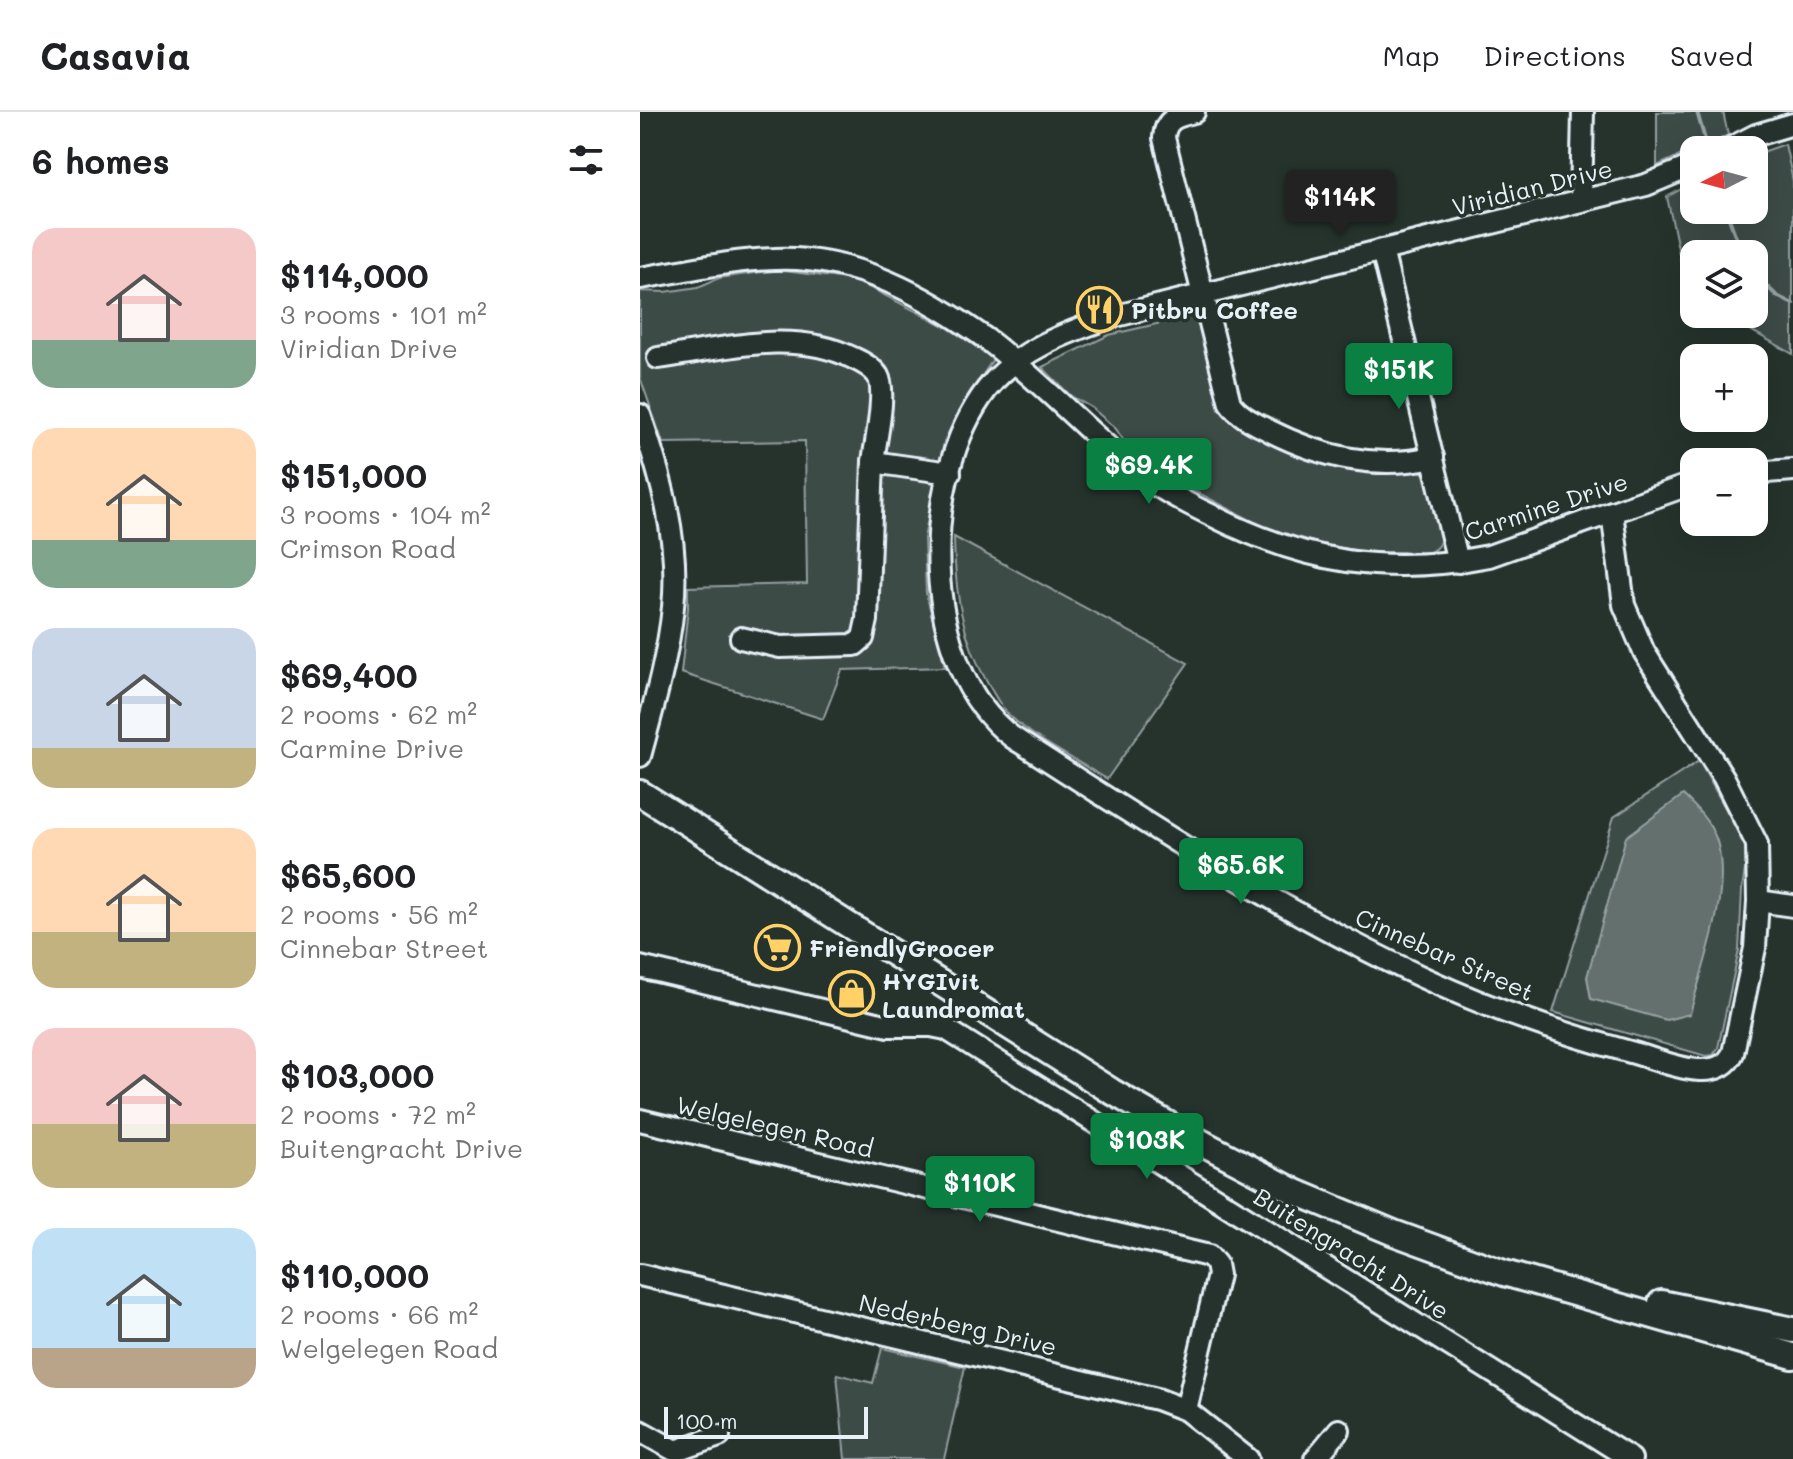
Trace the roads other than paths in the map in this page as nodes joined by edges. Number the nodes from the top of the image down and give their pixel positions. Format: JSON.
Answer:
{"nodes":[{"id":1,"x":1194,"y":112,"type":"edge"},
{"id":2,"x":1583,"y":112,"type":"edge"},
{"id":3,"x":1793,"y":124,"type":"edge"},
{"id":4,"x":1754,"y":136,"type":"edge"},
{"id":5,"x":1680,"y":171,"type":"edge"},
{"id":6,"x":1581,"y":201,"type":"junction"},
{"id":7,"x":1382,"y":250,"type":"junction"},
{"id":8,"x":640,"y":278,"type":"edge"},
{"id":9,"x":1202,"y":294,"type":"junction"},
{"id":10,"x":658,"y":358,"type":"dead end"},
{"id":11,"x":1015,"y":363,"type":"junction"},
{"id":12,"x":640,"y":415,"type":"edge"},
{"id":13,"x":1433,"y":457,"type":"junction"},
{"id":14,"x":873,"y":462,"type":"junction"},
{"id":15,"x":1793,"y":470,"type":"edge"},
{"id":16,"x":1768,"y":472,"type":"edge"},
{"id":17,"x":950,"y":473,"type":"junction"},
{"id":18,"x":1680,"y":488,"type":"edge"},
{"id":19,"x":1612,"y":512,"type":"junction"},
{"id":20,"x":1458,"y":562,"type":"junction"},
{"id":21,"x":741,"y":638,"type":"dead end"},
{"id":22,"x":640,"y":756,"type":"edge"},
{"id":23,"x":640,"y":793,"type":"edge"},
{"id":24,"x":1758,"y":901,"type":"junction"},
{"id":25,"x":1793,"y":906,"type":"edge"},
{"id":26,"x":640,"y":967,"type":"edge"},
{"id":27,"x":640,"y":1120,"type":"edge"},
{"id":28,"x":640,"y":1275,"type":"edge"},
{"id":29,"x":1529,"y":1280,"type":"junction"},
{"id":30,"x":1793,"y":1330,"type":"edge"},
{"id":31,"x":1793,"y":1356,"type":"edge"},
{"id":32,"x":1186,"y":1410,"type":"junction"},
{"id":33,"x":1339,"y":1430,"type":"dead end"},
{"id":34,"x":640,"y":1431,"type":"edge"},
{"id":35,"x":719,"y":1436,"type":"dead end"},
{"id":36,"x":675,"y":1455,"type":"edge"},
{"id":37,"x":1248,"y":1459,"type":"edge"},
{"id":38,"x":1315,"y":1459,"type":"edge"},
{"id":39,"x":1631,"y":1459,"type":"edge"}],
"edges":[{"from":1,"to":9,"type":"street"},
{"from":2,"to":6,"type":"street"},
{"from":3,"to":4,"type":"street"},
{"from":5,"to":6,"type":"street","name":"Viridian Drive"},
{"from":6,"to":7,"type":"street","name":"Viridian Drive"},
{"from":7,"to":9,"type":"street","name":"Viridian Drive"},
{"from":7,"to":13,"type":"street"},
{"from":8,"to":11,"type":"street","name":"Carmine Drive"},
{"from":9,"to":11,"type":"street","name":"Viridian Drive"},
{"from":9,"to":13,"type":"street"},
{"from":10,"to":14,"type":"street"},
{"from":11,"to":17,"type":"street","name":"Cinnebar Street"},
{"from":11,"to":20,"type":"street","name":"Carmine Drive"},
{"from":12,"to":22,"type":"street"},
{"from":13,"to":20,"type":"street"},
{"from":14,"to":17,"type":"street"},
{"from":14,"to":21,"type":"street"},
{"from":15,"to":16,"type":"street"},
{"from":17,"to":24,"type":"street","name":"Cinnebar Street"},
{"from":18,"to":19,"type":"street","name":"Carmine Drive"},
{"from":19,"to":20,"type":"street","name":"Carmine Drive"},
{"from":19,"to":24,"type":"street","name":"Cinnebar Street"},
{"from":23,"to":29,"type":"main road"},
{"from":24,"to":25,"type":"street"},
{"from":26,"to":39,"type":"street","name":"Buitengracht Drive"},
{"from":27,"to":32,"type":"street","name":"Welgelegen Road"},
{"from":28,"to":32,"type":"street","name":"Nederberg Drive"},
{"from":29,"to":30,"type":"main road"},
{"from":29,"to":31,"type":"main road"},
{"from":32,"to":37,"type":"street","name":"Nederberg Drive"},
{"from":33,"to":38,"type":"street"},
{"from":34,"to":36,"type":"street"},
{"from":35,"to":36,"type":"street"}]}
